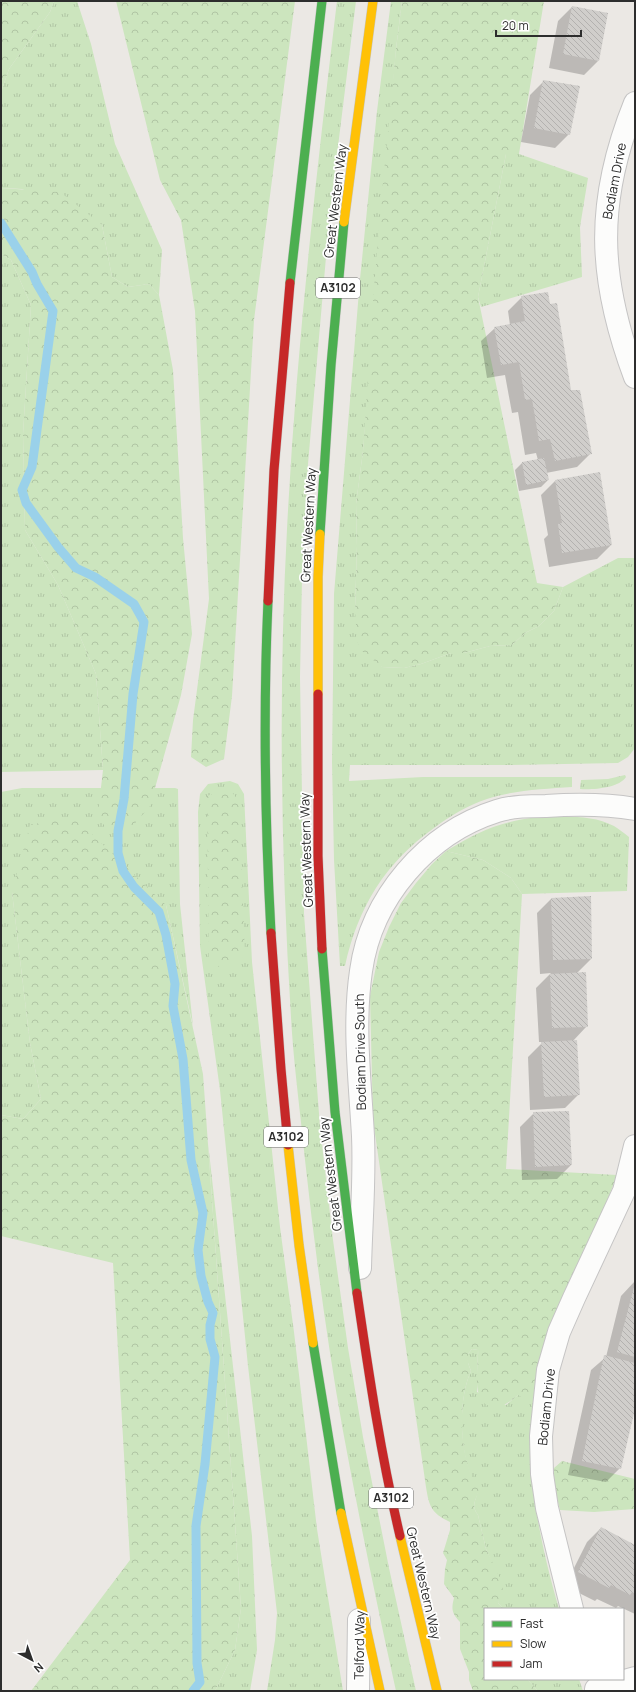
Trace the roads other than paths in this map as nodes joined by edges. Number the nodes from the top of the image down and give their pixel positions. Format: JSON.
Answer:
{"nodes":[{"id":1,"x":322,"y":1,"type":"edge"},
{"id":2,"x":374,"y":1,"type":"edge"},
{"id":3,"x":635,"y":103,"type":"edge"},
{"id":4,"x":635,"y":377,"type":"edge"},
{"id":5,"x":635,"y":809,"type":"edge"},
{"id":6,"x":634,"y":1152,"type":"edge"},
{"id":7,"x":360,"y":1302,"type":"junction"},
{"id":8,"x":360,"y":1599,"type":"junction"},
{"id":9,"x":572,"y":1608,"type":"edge"},
{"id":10,"x":635,"y":1678,"type":"edge"},
{"id":11,"x":595,"y":1686,"type":"edge"},
{"id":12,"x":358,"y":1691,"type":"edge"},
{"id":13,"x":380,"y":1691,"type":"edge"},
{"id":14,"x":437,"y":1691,"type":"edge"}],
"edges":[{"from":1,"to":8,"type":"main road","number":"A3102"},
{"from":2,"to":7,"type":"main road","name":"Great Western Way","number":"A3102"},
{"from":3,"to":4,"type":"street","name":"Bodiam Drive"},
{"from":5,"to":7,"type":"street","name":"Bodiam Drive South"},
{"from":6,"to":9,"type":"street","name":"Bodiam Drive"},
{"from":7,"to":14,"type":"main road","name":"Great Western Way","number":"A3102"},
{"from":8,"to":12,"type":"street","name":"Telford Way"},
{"from":8,"to":13,"type":"main road","number":"A3102"},
{"from":10,"to":11,"type":"street"}]}
